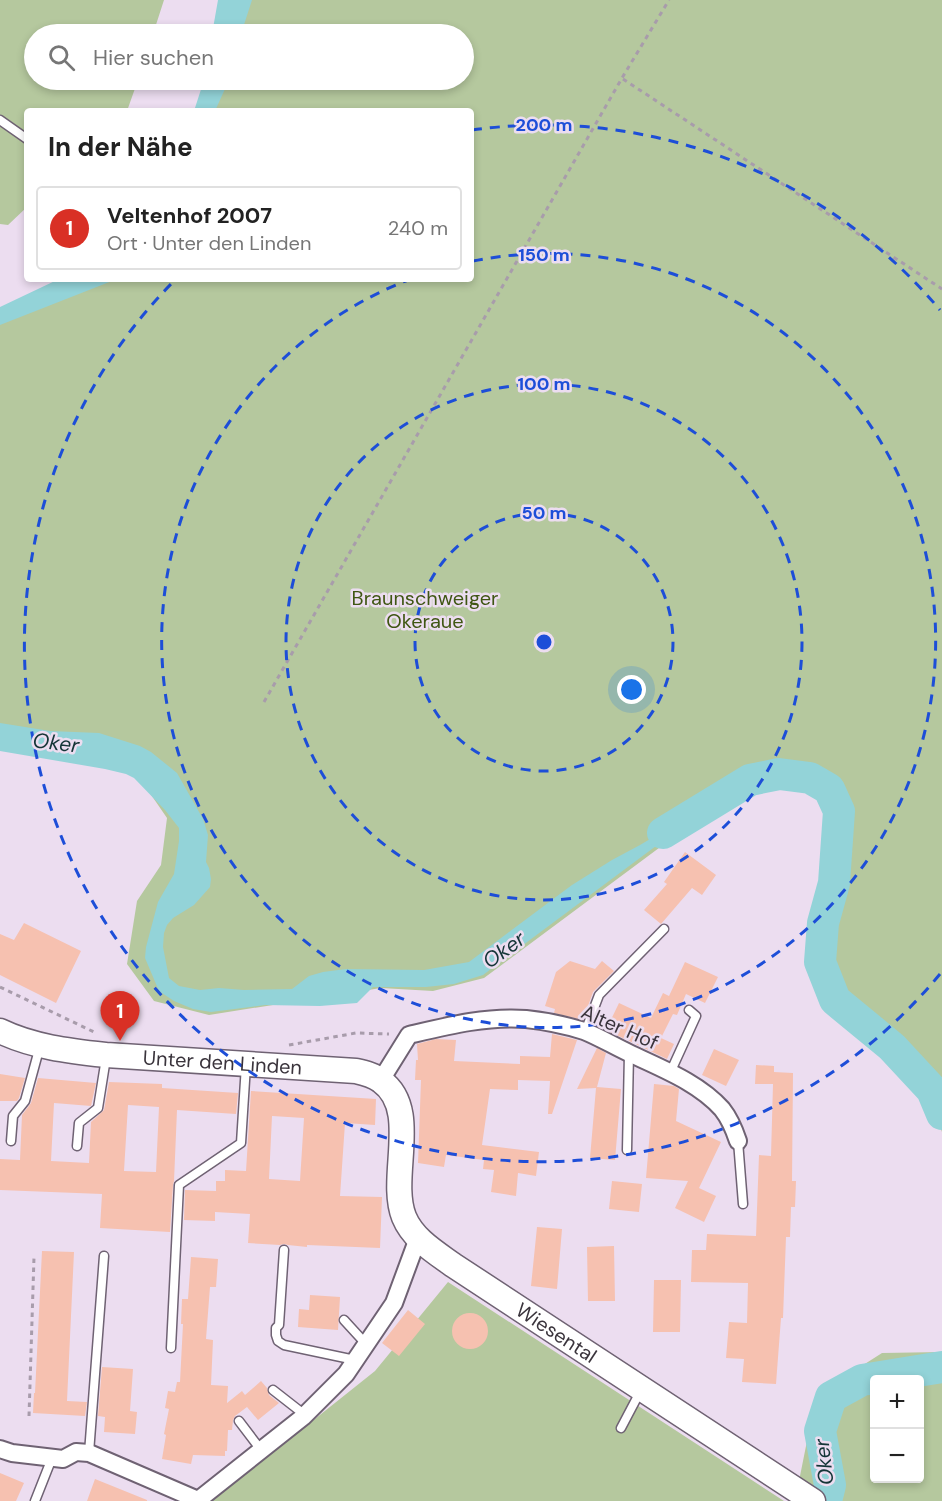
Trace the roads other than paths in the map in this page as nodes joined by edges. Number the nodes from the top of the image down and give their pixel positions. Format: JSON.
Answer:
{"nodes":[{"id":1,"x":0,"y":120,"type":"edge"},
{"id":2,"x":24,"y":137,"type":"edge"},
{"id":3,"x":664,"y":930,"type":"dead end"},
{"id":4,"x":689,"y":1010,"type":"dead end"},
{"id":5,"x":0,"y":1031,"type":"edge"},
{"id":6,"x":585,"y":1032,"type":"junction"},
{"id":7,"x":103,"y":1045,"type":"junction"},
{"id":8,"x":40,"y":1046,"type":"junction"},
{"id":9,"x":629,"y":1053,"type":"junction"},
{"id":10,"x":246,"y":1065,"type":"junction"},
{"id":11,"x":670,"y":1073,"type":"junction"},
{"id":12,"x":381,"y":1080,"type":"junction"},
{"id":13,"x":10,"y":1141,"type":"dead end"},
{"id":14,"x":738,"y":1141,"type":"joint"},
{"id":15,"x":77,"y":1146,"type":"dead end"},
{"id":16,"x":627,"y":1150,"type":"dead end"},
{"id":17,"x":743,"y":1204,"type":"dead end"},
{"id":18,"x":418,"y":1238,"type":"junction"},
{"id":19,"x":284,"y":1250,"type":"dead end"},
{"id":20,"x":104,"y":1256,"type":"dead end"},
{"id":21,"x":344,"y":1320,"type":"dead end"},
{"id":22,"x":366,"y":1344,"type":"junction"},
{"id":23,"x":171,"y":1348,"type":"dead end"},
{"id":24,"x":355,"y":1360,"type":"junction"},
{"id":25,"x":273,"y":1390,"type":"dead end"},
{"id":26,"x":641,"y":1390,"type":"junction"},
{"id":27,"x":305,"y":1415,"type":"junction"},
{"id":28,"x":239,"y":1421,"type":"dead end"},
{"id":29,"x":621,"y":1428,"type":"dead end"},
{"id":30,"x":0,"y":1449,"type":"edge"},
{"id":31,"x":261,"y":1450,"type":"junction"},
{"id":32,"x":89,"y":1454,"type":"junction"},
{"id":33,"x":52,"y":1458,"type":"junction"},
{"id":34,"x":806,"y":1497,"type":"edge"},
{"id":35,"x":35,"y":1501,"type":"edge"},
{"id":36,"x":198,"y":1501,"type":"edge"}],
"edges":[{"from":1,"to":2,"type":"lane"},
{"from":3,"to":6,"type":"lane"},
{"from":4,"to":11,"type":"lane"},
{"from":5,"to":8,"type":"street","name":"Unter den Linden"},
{"from":6,"to":9,"type":"street","name":"Alter Hof"},
{"from":6,"to":12,"type":"street","name":"Alter Hof"},
{"from":7,"to":8,"type":"street","name":"Unter den Linden"},
{"from":7,"to":10,"type":"street","name":"Unter den Linden"},
{"from":7,"to":15,"type":"lane"},
{"from":8,"to":13,"type":"lane"},
{"from":9,"to":11,"type":"street","name":"Alter Hof"},
{"from":9,"to":16,"type":"lane"},
{"from":10,"to":12,"type":"street","name":"Unter den Linden"},
{"from":10,"to":23,"type":"lane"},
{"from":11,"to":14,"type":"street","name":"Alter Hof"},
{"from":12,"to":18,"type":"street","name":"Wiesental"},
{"from":14,"to":17,"type":"lane","name":"Alter Hof"},
{"from":18,"to":22,"type":"street"},
{"from":18,"to":26,"type":"street","name":"Wiesental"},
{"from":19,"to":24,"type":"lane"},
{"from":20,"to":32,"type":"lane"},
{"from":21,"to":22,"type":"lane"},
{"from":22,"to":24,"type":"street"},
{"from":24,"to":27,"type":"street"},
{"from":25,"to":27,"type":"lane"},
{"from":26,"to":29,"type":"lane"},
{"from":26,"to":34,"type":"street","name":"Wiesental"},
{"from":27,"to":31,"type":"street"},
{"from":28,"to":31,"type":"lane"},
{"from":30,"to":33,"type":"street"},
{"from":31,"to":36,"type":"street"},
{"from":32,"to":33,"type":"street"},
{"from":32,"to":36,"type":"street"},
{"from":33,"to":35,"type":"lane"}]}
